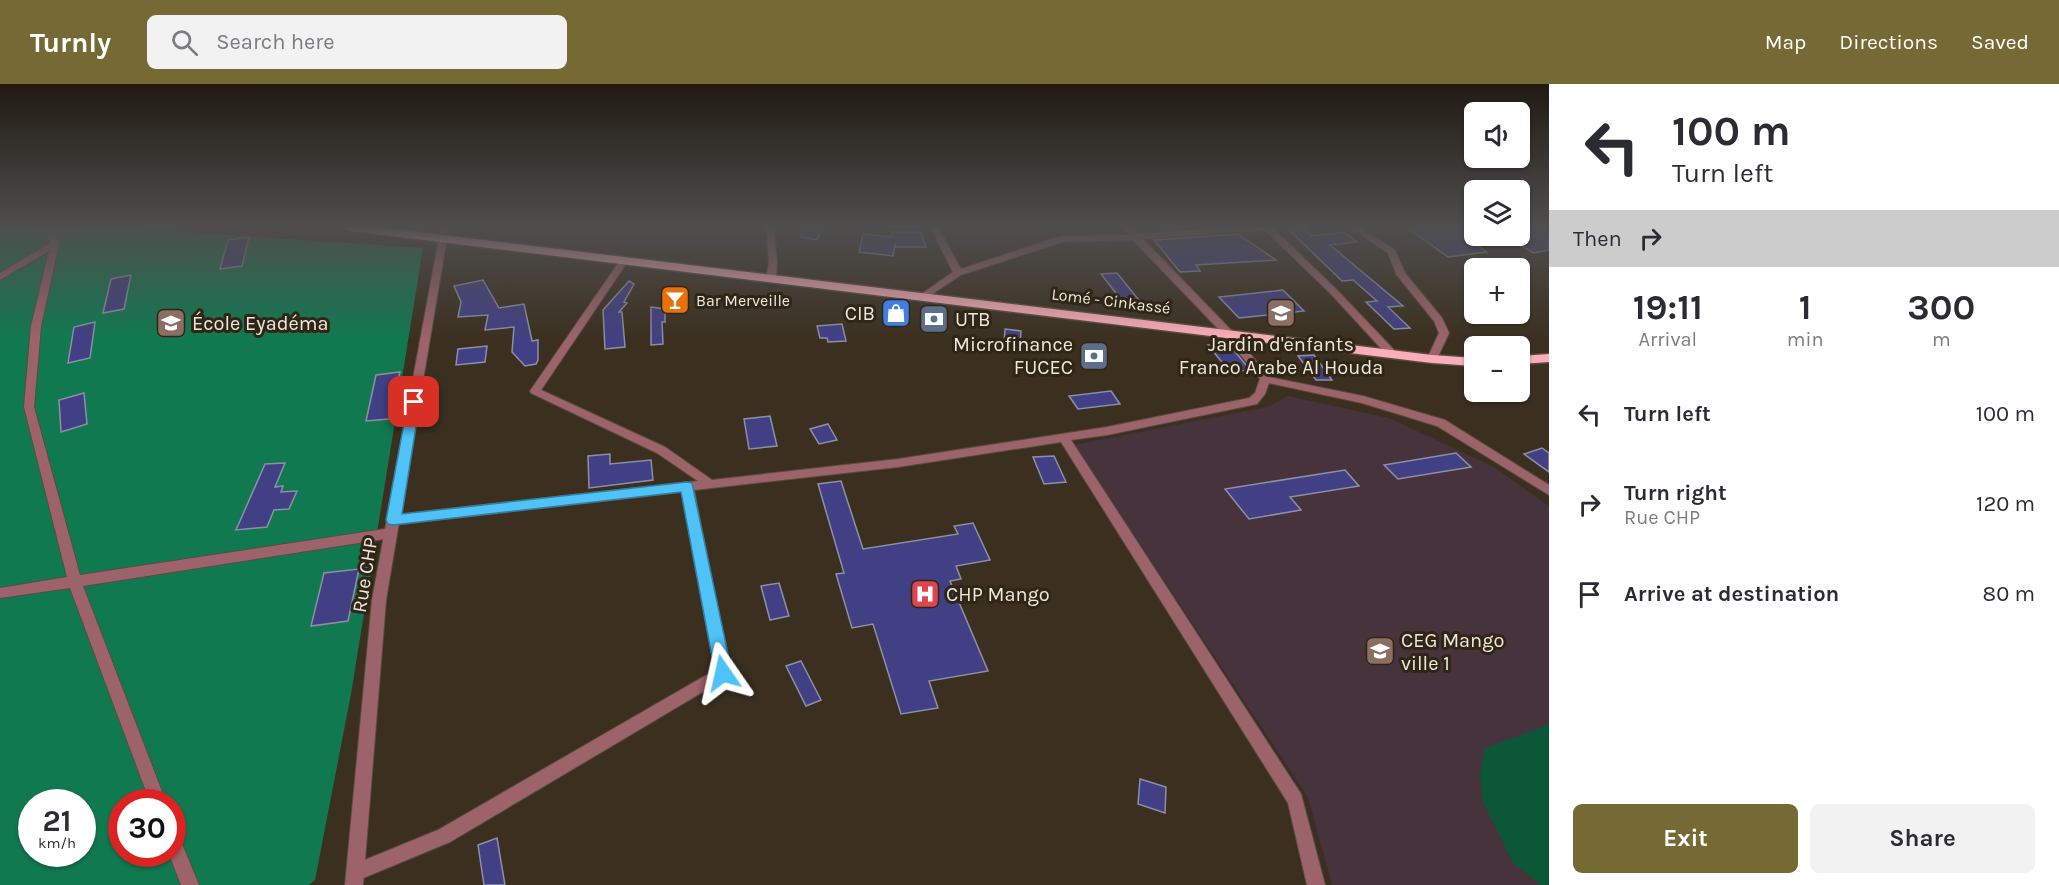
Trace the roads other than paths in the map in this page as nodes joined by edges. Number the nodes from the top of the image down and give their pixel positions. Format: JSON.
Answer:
{"nodes":[{"id":1,"x":21,"y":264,"type":"edge"},
{"id":2,"x":50,"y":264,"type":"edge"},
{"id":3,"x":438,"y":264,"type":"edge"},
{"id":4,"x":622,"y":264,"type":"edge"},
{"id":5,"x":652,"y":264,"type":"edge"},
{"id":6,"x":773,"y":264,"type":"edge"},
{"id":7,"x":954,"y":264,"type":"edge"},
{"id":8,"x":984,"y":264,"type":"edge"},
{"id":9,"x":1163,"y":264,"type":"edge"},
{"id":10,"x":1306,"y":264,"type":"edge"},
{"id":11,"x":1397,"y":264,"type":"edge"},
{"id":12,"x":958,"y":273,"type":"junction"},
{"id":13,"x":0,"y":277,"type":"edge"},
{"id":14,"x":771,"y":279,"type":"junction"},
{"id":15,"x":923,"y":297,"type":"junction"},
{"id":16,"x":1228,"y":333,"type":"junction"},
{"id":17,"x":1392,"y":354,"type":"junction"},
{"id":18,"x":1549,"y":358,"type":"edge"},
{"id":19,"x":1432,"y":359,"type":"junction"},
{"id":20,"x":1530,"y":359,"type":"edge"},
{"id":21,"x":1464,"y":361,"type":"edge"},
{"id":22,"x":1265,"y":379,"type":"junction"},
{"id":23,"x":1064,"y":438,"type":"junction"},
{"id":24,"x":710,"y":484,"type":"junction"},
{"id":25,"x":687,"y":487,"type":"junction"},
{"id":26,"x":1549,"y":491,"type":"edge"},
{"id":27,"x":392,"y":526,"type":"junction"},
{"id":28,"x":75,"y":583,"type":"junction"},
{"id":29,"x":0,"y":593,"type":"edge"},
{"id":30,"x":153,"y":789,"type":"edge"},
{"id":31,"x":183,"y":867,"type":"edge"},
{"id":32,"x":355,"y":878,"type":"edge"},
{"id":33,"x":190,"y":885,"type":"edge"},
{"id":34,"x":1316,"y":885,"type":"edge"}],
"edges":[{"from":1,"to":13,"type":"street"},
{"from":2,"to":28,"type":"street"},
{"from":3,"to":27,"type":"street","name":"Rue CHP"},
{"from":4,"to":24,"type":"street"},
{"from":5,"to":14,"type":"highway","name":"Lomé - Cinkassé"},
{"from":6,"to":14,"type":"street"},
{"from":7,"to":12,"type":"street"},
{"from":8,"to":12,"type":"street"},
{"from":9,"to":16,"type":"street"},
{"from":10,"to":17,"type":"street"},
{"from":11,"to":19,"type":"street"},
{"from":12,"to":15,"type":"street"},
{"from":14,"to":15,"type":"highway","name":"Lomé - Cinkassé"},
{"from":15,"to":16,"type":"highway","name":"Lomé - Cinkassé"},
{"from":16,"to":17,"type":"highway","name":"Lomé - Cinkassé"},
{"from":16,"to":22,"type":"street"},
{"from":17,"to":19,"type":"highway","name":"Lomé - Cinkassé"},
{"from":18,"to":20,"type":"highway"},
{"from":19,"to":21,"type":"highway","name":"Lomé - Cinkassé"},
{"from":22,"to":23,"type":"street"},
{"from":22,"to":26,"type":"street"},
{"from":23,"to":24,"type":"street"},
{"from":23,"to":34,"type":"street"},
{"from":24,"to":25,"type":"street"},
{"from":25,"to":27,"type":"street"},
{"from":25,"to":32,"type":"street"},
{"from":27,"to":28,"type":"street"},
{"from":27,"to":32,"type":"street","name":"Rue CHP"},
{"from":28,"to":29,"type":"street"},
{"from":28,"to":30,"type":"street"},
{"from":31,"to":33,"type":"street"}]}
